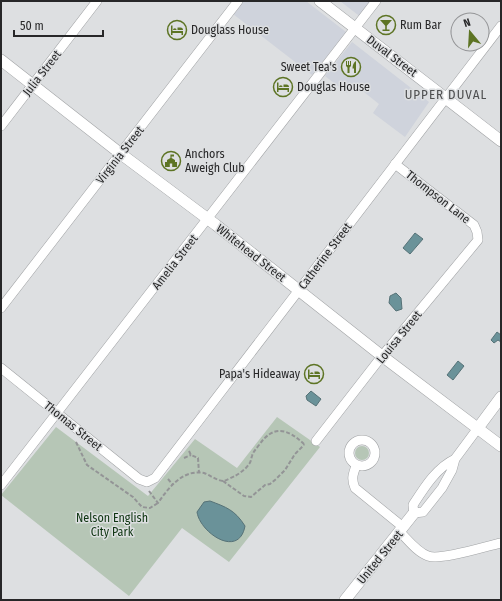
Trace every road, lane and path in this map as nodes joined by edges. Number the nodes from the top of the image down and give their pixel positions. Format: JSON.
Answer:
{"nodes":[{"id":1,"x":97,"y":1,"type":"edge"},
{"id":2,"x":238,"y":1,"type":"edge"},
{"id":3,"x":320,"y":1,"type":"edge"},
{"id":4,"x":376,"y":1,"type":"edge"},
{"id":5,"x":501,"y":26,"type":"edge"},
{"id":6,"x":356,"y":28,"type":"junction"},
{"id":7,"x":1,"y":60,"type":"edge"},
{"id":8,"x":33,"y":85,"type":"junction"},
{"id":9,"x":446,"y":98,"type":"junction"},
{"id":10,"x":1,"y":126,"type":"edge"},
{"id":11,"x":501,"y":141,"type":"edge"},
{"id":12,"x":120,"y":154,"type":"junction"},
{"id":13,"x":395,"y":164,"type":"junction"},
{"id":14,"x":208,"y":219,"type":"junction"},
{"id":15,"x":477,"y":232,"type":"joint"},
{"id":16,"x":299,"y":289,"type":"junction"},
{"id":17,"x":1,"y":308,"type":"edge"},
{"id":18,"x":382,"y":356,"type":"junction"},
{"id":19,"x":1,"y":368,"type":"edge"},
{"id":20,"x":501,"y":397,"type":"edge"},
{"id":21,"x":58,"y":413,"type":"junction"},
{"id":22,"x":478,"y":428,"type":"junction"},
{"id":23,"x":73,"y":437,"type":"dead end"},
{"id":24,"x":312,"y":441,"type":"joint"},
{"id":25,"x":304,"y":444,"type":"junction"},
{"id":26,"x":501,"y":446,"type":"edge"},
{"id":27,"x":198,"y":458,"type":"dead end"},
{"id":28,"x":455,"y":459,"type":"junction"},
{"id":29,"x":356,"y":466,"type":"dead end"},
{"id":30,"x":199,"y":473,"type":"junction"},
{"id":31,"x":168,"y":479,"type":"dead end"},
{"id":32,"x":224,"y":481,"type":"junction"},
{"id":33,"x":147,"y":482,"type":"junction"},
{"id":34,"x":1,"y":485,"type":"edge"},
{"id":35,"x":173,"y":485,"type":"junction"},
{"id":36,"x":158,"y":503,"type":"junction"},
{"id":37,"x":414,"y":513,"type":"junction"},
{"id":38,"x":402,"y":530,"type":"junction"},
{"id":39,"x":501,"y":543,"type":"edge"},
{"id":40,"x":345,"y":600,"type":"edge"}],
"edges":[{"from":1,"to":8,"type":"street","name":"Julia Street"},
{"from":2,"to":12,"type":"street","name":"Virginia Street"},
{"from":3,"to":6,"type":"street","name":"Duval Street"},
{"from":4,"to":6,"type":"street","name":"Amelia Street"},
{"from":5,"to":9,"type":"street","name":"Catherine Street"},
{"from":6,"to":9,"type":"street","name":"Duval Street"},
{"from":6,"to":14,"type":"street","name":"Amelia Street"},
{"from":7,"to":8,"type":"street","name":"Whitehead Street"},
{"from":8,"to":10,"type":"street","name":"Julia Street"},
{"from":8,"to":12,"type":"street","name":"Whitehead Street"},
{"from":9,"to":11,"type":"street","name":"Duval Street"},
{"from":9,"to":13,"type":"street","name":"Catherine Street"},
{"from":12,"to":14,"type":"street","name":"Whitehead Street"},
{"from":12,"to":17,"type":"street","name":"Virginia Street"},
{"from":13,"to":15,"type":"street","name":"Thompson Lane"},
{"from":13,"to":16,"type":"street","name":"Catherine Street"},
{"from":14,"to":16,"type":"street","name":"Whitehead Street"},
{"from":14,"to":21,"type":"street","name":"Amelia Street"},
{"from":15,"to":18,"type":"street","name":"Louisa Street"},
{"from":16,"to":18,"type":"street","name":"Whitehead Street"},
{"from":16,"to":33,"type":"street","name":"Catherine Street"},
{"from":18,"to":22,"type":"street","name":"Whitehead Street"},
{"from":18,"to":24,"type":"street","name":"Louisa Street"},
{"from":19,"to":21,"type":"street","name":"Thomas Street"},
{"from":20,"to":22,"type":"street","name":"United Street"},
{"from":21,"to":33,"type":"street","name":"Thomas Street"},
{"from":21,"to":34,"type":"street","name":"Amelia Street"},
{"from":22,"to":26,"type":"street","name":"Whitehead Street"},
{"from":22,"to":28,"type":"street","name":"United Street"},
{"from":23,"to":36,"type":"path"},
{"from":24,"to":25,"type":"path"},
{"from":25,"to":32,"type":"path"},
{"from":25,"to":32,"type":"path"},
{"from":27,"to":30,"type":"path"},
{"from":28,"to":37,"type":"street","name":"United Street"},
{"from":28,"to":37,"type":"street","name":"United Street"},
{"from":29,"to":38,"type":"street"},
{"from":30,"to":32,"type":"path"},
{"from":30,"to":35,"type":"path"},
{"from":31,"to":35,"type":"path"},
{"from":33,"to":36,"type":"path"},
{"from":35,"to":36,"type":"path"},
{"from":37,"to":38,"type":"street","name":"United Street"},
{"from":38,"to":39,"type":"street"},
{"from":38,"to":40,"type":"street","name":"United Street"}]}
